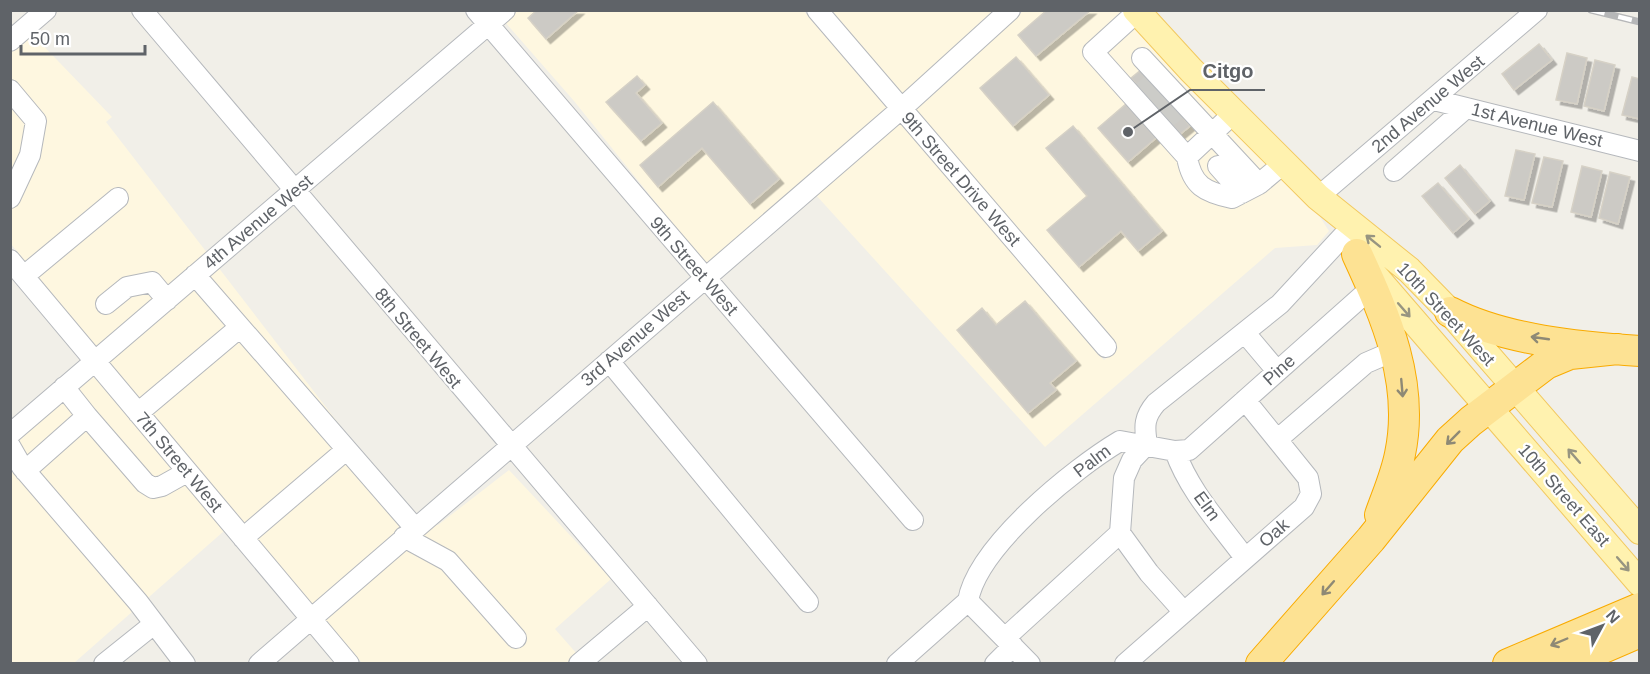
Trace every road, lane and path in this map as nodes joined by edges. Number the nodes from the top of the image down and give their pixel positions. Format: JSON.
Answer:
{"nodes":[{"id":1,"x":46,"y":10,"type":"edge"},
{"id":2,"x":142,"y":10,"type":"edge"},
{"id":3,"x":505,"y":10,"type":"edge"},
{"id":4,"x":817,"y":10,"type":"edge"},
{"id":5,"x":1011,"y":10,"type":"edge"},
{"id":6,"x":1537,"y":10,"type":"edge"},
{"id":7,"x":1137,"y":11,"type":"edge"},
{"id":8,"x":482,"y":18,"type":"edge"},
{"id":9,"x":1162,"y":39,"type":"junction"},
{"id":10,"x":10,"y":41,"type":"edge"},
{"id":11,"x":1142,"y":58,"type":"junction"},
{"id":12,"x":1117,"y":79,"type":"junction"},
{"id":13,"x":10,"y":90,"type":"edge"},
{"id":14,"x":1434,"y":100,"type":"junction"},
{"id":15,"x":1159,"y":101,"type":"junction"},
{"id":16,"x":1466,"y":108,"type":"junction"},
{"id":17,"x":901,"y":109,"type":"junction"},
{"id":18,"x":1234,"y":113,"type":"junction"},
{"id":19,"x":1640,"y":151,"type":"edge"},
{"id":20,"x":1205,"y":152,"type":"junction"},
{"id":21,"x":1284,"y":163,"type":"junction"},
{"id":22,"x":1394,"y":171,"type":"dead end"},
{"id":23,"x":1259,"y":184,"type":"junction"},
{"id":24,"x":295,"y":191,"type":"junction"},
{"id":25,"x":1242,"y":193,"type":"junction"},
{"id":26,"x":1318,"y":197,"type":"junction"},
{"id":27,"x":10,"y":198,"type":"edge"},
{"id":28,"x":118,"y":198,"type":"dead end"},
{"id":29,"x":1350,"y":245,"type":"junction"},
{"id":30,"x":10,"y":260,"type":"edge"},
{"id":31,"x":24,"y":276,"type":"junction"},
{"id":32,"x":195,"y":276,"type":"junction"},
{"id":33,"x":704,"y":278,"type":"junction"},
{"id":34,"x":1376,"y":284,"type":"junction"},
{"id":35,"x":167,"y":300,"type":"junction"},
{"id":36,"x":106,"y":304,"type":"dead end"},
{"id":37,"x":1450,"y":312,"type":"junction"},
{"id":38,"x":239,"y":328,"type":"junction"},
{"id":39,"x":1245,"y":333,"type":"junction"},
{"id":40,"x":1106,"y":347,"type":"dead end"},
{"id":41,"x":1396,"y":350,"type":"junction"},
{"id":42,"x":1629,"y":350,"type":"edge"},
{"id":43,"x":95,"y":361,"type":"junction"},
{"id":44,"x":609,"y":361,"type":"junction"},
{"id":45,"x":1277,"y":371,"type":"junction"},
{"id":46,"x":64,"y":387,"type":"junction"},
{"id":47,"x":1515,"y":389,"type":"junction"},
{"id":48,"x":1245,"y":400,"type":"junction"},
{"id":49,"x":1489,"y":408,"type":"junction"},
{"id":50,"x":138,"y":413,"type":"junction"},
{"id":51,"x":87,"y":416,"type":"junction"},
{"id":52,"x":10,"y":434,"type":"edge"},
{"id":53,"x":1278,"y":439,"type":"junction"},
{"id":54,"x":1147,"y":444,"type":"junction"},
{"id":55,"x":10,"y":446,"type":"edge"},
{"id":56,"x":510,"y":446,"type":"junction"},
{"id":57,"x":346,"y":450,"type":"junction"},
{"id":58,"x":1176,"y":450,"type":"junction"},
{"id":59,"x":25,"y":471,"type":"junction"},
{"id":60,"x":188,"y":472,"type":"junction"},
{"id":61,"x":913,"y":520,"type":"dead end"},
{"id":62,"x":1640,"y":531,"type":"edge"},
{"id":63,"x":410,"y":532,"type":"junction"},
{"id":64,"x":1120,"y":533,"type":"junction"},
{"id":65,"x":243,"y":538,"type":"junction"},
{"id":66,"x":1371,"y":539,"type":"junction"},
{"id":67,"x":1245,"y":558,"type":"junction"},
{"id":68,"x":1640,"y":583,"type":"edge"},
{"id":69,"x":968,"y":601,"type":"junction"},
{"id":70,"x":808,"y":602,"type":"dead end"},
{"id":71,"x":648,"y":606,"type":"junction"},
{"id":72,"x":1640,"y":608,"type":"edge"},
{"id":73,"x":1183,"y":611,"type":"junction"},
{"id":74,"x":310,"y":618,"type":"junction"},
{"id":75,"x":154,"y":624,"type":"junction"},
{"id":76,"x":1626,"y":630,"type":"edge"},
{"id":77,"x":516,"y":638,"type":"dead end"},
{"id":78,"x":1009,"y":642,"type":"junction"},
{"id":79,"x":104,"y":663,"type":"edge"},
{"id":80,"x":185,"y":663,"type":"edge"},
{"id":81,"x":259,"y":663,"type":"edge"},
{"id":82,"x":349,"y":663,"type":"edge"},
{"id":83,"x":579,"y":663,"type":"edge"},
{"id":84,"x":697,"y":663,"type":"edge"},
{"id":85,"x":897,"y":663,"type":"edge"},
{"id":86,"x":995,"y":663,"type":"edge"},
{"id":87,"x":1030,"y":663,"type":"edge"},
{"id":88,"x":1125,"y":663,"type":"edge"},
{"id":89,"x":1262,"y":663,"type":"edge"},
{"id":90,"x":1508,"y":663,"type":"edge"},
{"id":91,"x":1566,"y":663,"type":"edge"}],
"edges":[{"from":1,"to":10,"type":"street"},
{"from":2,"to":24,"type":"street","name":"8th Street West"},
{"from":3,"to":8,"type":"street","name":"4th Avenue West"},
{"from":4,"to":17,"type":"street","name":"9th Street Drive West"},
{"from":5,"to":17,"type":"street","name":"3rd Avenue West"},
{"from":6,"to":14,"type":"street","name":"2nd Avenue West"},
{"from":7,"to":9,"type":"main road","name":"10th Street West"},
{"from":7,"to":12,"type":"street"},
{"from":8,"to":24,"type":"street","name":"4th Avenue West"},
{"from":8,"to":33,"type":"street","name":"9th Street West"},
{"from":9,"to":11,"type":"street"},
{"from":9,"to":18,"type":"main road","name":"10th Street West"},
{"from":11,"to":12,"type":"street"},
{"from":11,"to":15,"type":"street"},
{"from":12,"to":15,"type":"street"},
{"from":13,"to":27,"type":"street"},
{"from":14,"to":16,"type":"street","name":"1st Avenue West"},
{"from":14,"to":26,"type":"street","name":"2nd Avenue West"},
{"from":15,"to":20,"type":"street"},
{"from":15,"to":20,"type":"street"},
{"from":16,"to":19,"type":"street","name":"1st Avenue West"},
{"from":16,"to":22,"type":"street"},
{"from":17,"to":33,"type":"street","name":"3rd Avenue West"},
{"from":17,"to":40,"type":"street","name":"9th Street Drive West"},
{"from":18,"to":20,"type":"street"},
{"from":18,"to":21,"type":"main road","name":"10th Street West"},
{"from":20,"to":23,"type":"street"},
{"from":20,"to":25,"type":"street"},
{"from":20,"to":25,"type":"street"},
{"from":21,"to":23,"type":"street"},
{"from":21,"to":26,"type":"main road","name":"10th Street West"},
{"from":23,"to":25,"type":"street"},
{"from":24,"to":32,"type":"street","name":"4th Avenue West"},
{"from":24,"to":56,"type":"street","name":"8th Street West"},
{"from":26,"to":29,"type":"main road","name":"10th Street West"},
{"from":37,"to":26,"type":"main road","name":"10th Street West","one_way":true},
{"from":28,"to":31,"type":"street"},
{"from":29,"to":34,"type":"highway"},
{"from":29,"to":39,"type":"street"},
{"from":30,"to":31,"type":"street","name":"7th Street West"},
{"from":31,"to":43,"type":"street","name":"7th Street West"},
{"from":32,"to":35,"type":"street","name":"4th Avenue West"},
{"from":32,"to":38,"type":"street"},
{"from":33,"to":44,"type":"street","name":"3rd Avenue West"},
{"from":33,"to":61,"type":"street","name":"9th Street West"},
{"from":34,"to":41,"type":"highway"},
{"from":34,"to":45,"type":"street","name":"Pine"},
{"from":34,"to":49,"type":"main road","name":"10th Street West","one_way":true},
{"from":35,"to":36,"type":"street"},
{"from":35,"to":43,"type":"street","name":"4th Avenue West"},
{"from":42,"to":37,"type":"highway","one_way":true},
{"from":37,"to":47,"type":"main road","name":"10th Street West"},
{"from":38,"to":50,"type":"street"},
{"from":38,"to":57,"type":"street"},
{"from":39,"to":45,"type":"street"},
{"from":39,"to":54,"type":"street"},
{"from":41,"to":53,"type":"street"},
{"from":41,"to":66,"type":"highway","one_way":true},
{"from":42,"to":47,"type":"highway"},
{"from":43,"to":46,"type":"street","name":"4th Avenue West"},
{"from":43,"to":50,"type":"street","name":"7th Street West"},
{"from":44,"to":56,"type":"street","name":"3rd Avenue West"},
{"from":44,"to":70,"type":"street"},
{"from":45,"to":48,"type":"street","name":"Pine"},
{"from":46,"to":51,"type":"street"},
{"from":46,"to":52,"type":"street","name":"4th Avenue West"},
{"from":47,"to":49,"type":"highway"},
{"from":62,"to":47,"type":"main road","name":"10th Street East","one_way":true},
{"from":48,"to":53,"type":"street","name":"Oak"},
{"from":48,"to":58,"type":"street","name":"Pine"},
{"from":49,"to":66,"type":"highway","one_way":true},
{"from":49,"to":68,"type":"main road","name":"10th Street East","one_way":true},
{"from":50,"to":60,"type":"street","name":"7th Street West"},
{"from":51,"to":59,"type":"street"},
{"from":51,"to":60,"type":"street"},
{"from":53,"to":67,"type":"street","name":"Oak"},
{"from":54,"to":58,"type":"street","name":"Palm"},
{"from":54,"to":64,"type":"street"},
{"from":54,"to":69,"type":"street","name":"Palm"},
{"from":55,"to":59,"type":"street"},
{"from":56,"to":63,"type":"street","name":"3rd Avenue West"},
{"from":56,"to":71,"type":"street","name":"8th Street West"},
{"from":57,"to":63,"type":"street"},
{"from":57,"to":65,"type":"street"},
{"from":58,"to":67,"type":"street","name":"Elm"},
{"from":59,"to":75,"type":"street"},
{"from":60,"to":65,"type":"street","name":"7th Street West"},
{"from":63,"to":74,"type":"street","name":"3rd Avenue West"},
{"from":63,"to":77,"type":"street"},
{"from":64,"to":73,"type":"street"},
{"from":64,"to":78,"type":"street"},
{"from":65,"to":74,"type":"street","name":"7th Street West"},
{"from":66,"to":89,"type":"highway","one_way":true},
{"from":67,"to":73,"type":"street","name":"Oak"},
{"from":69,"to":78,"type":"street"},
{"from":69,"to":85,"type":"street","name":"Palm"},
{"from":71,"to":83,"type":"street"},
{"from":71,"to":84,"type":"street","name":"8th Street West"},
{"from":72,"to":76,"type":"highway"},
{"from":73,"to":88,"type":"street","name":"Oak"},
{"from":74,"to":81,"type":"street","name":"3rd Avenue West"},
{"from":74,"to":82,"type":"street","name":"7th Street West"},
{"from":75,"to":79,"type":"street"},
{"from":75,"to":80,"type":"street"},
{"from":76,"to":90,"type":"highway","one_way":true},
{"from":76,"to":91,"type":"highway"},
{"from":78,"to":86,"type":"street"},
{"from":78,"to":87,"type":"street"}]}
